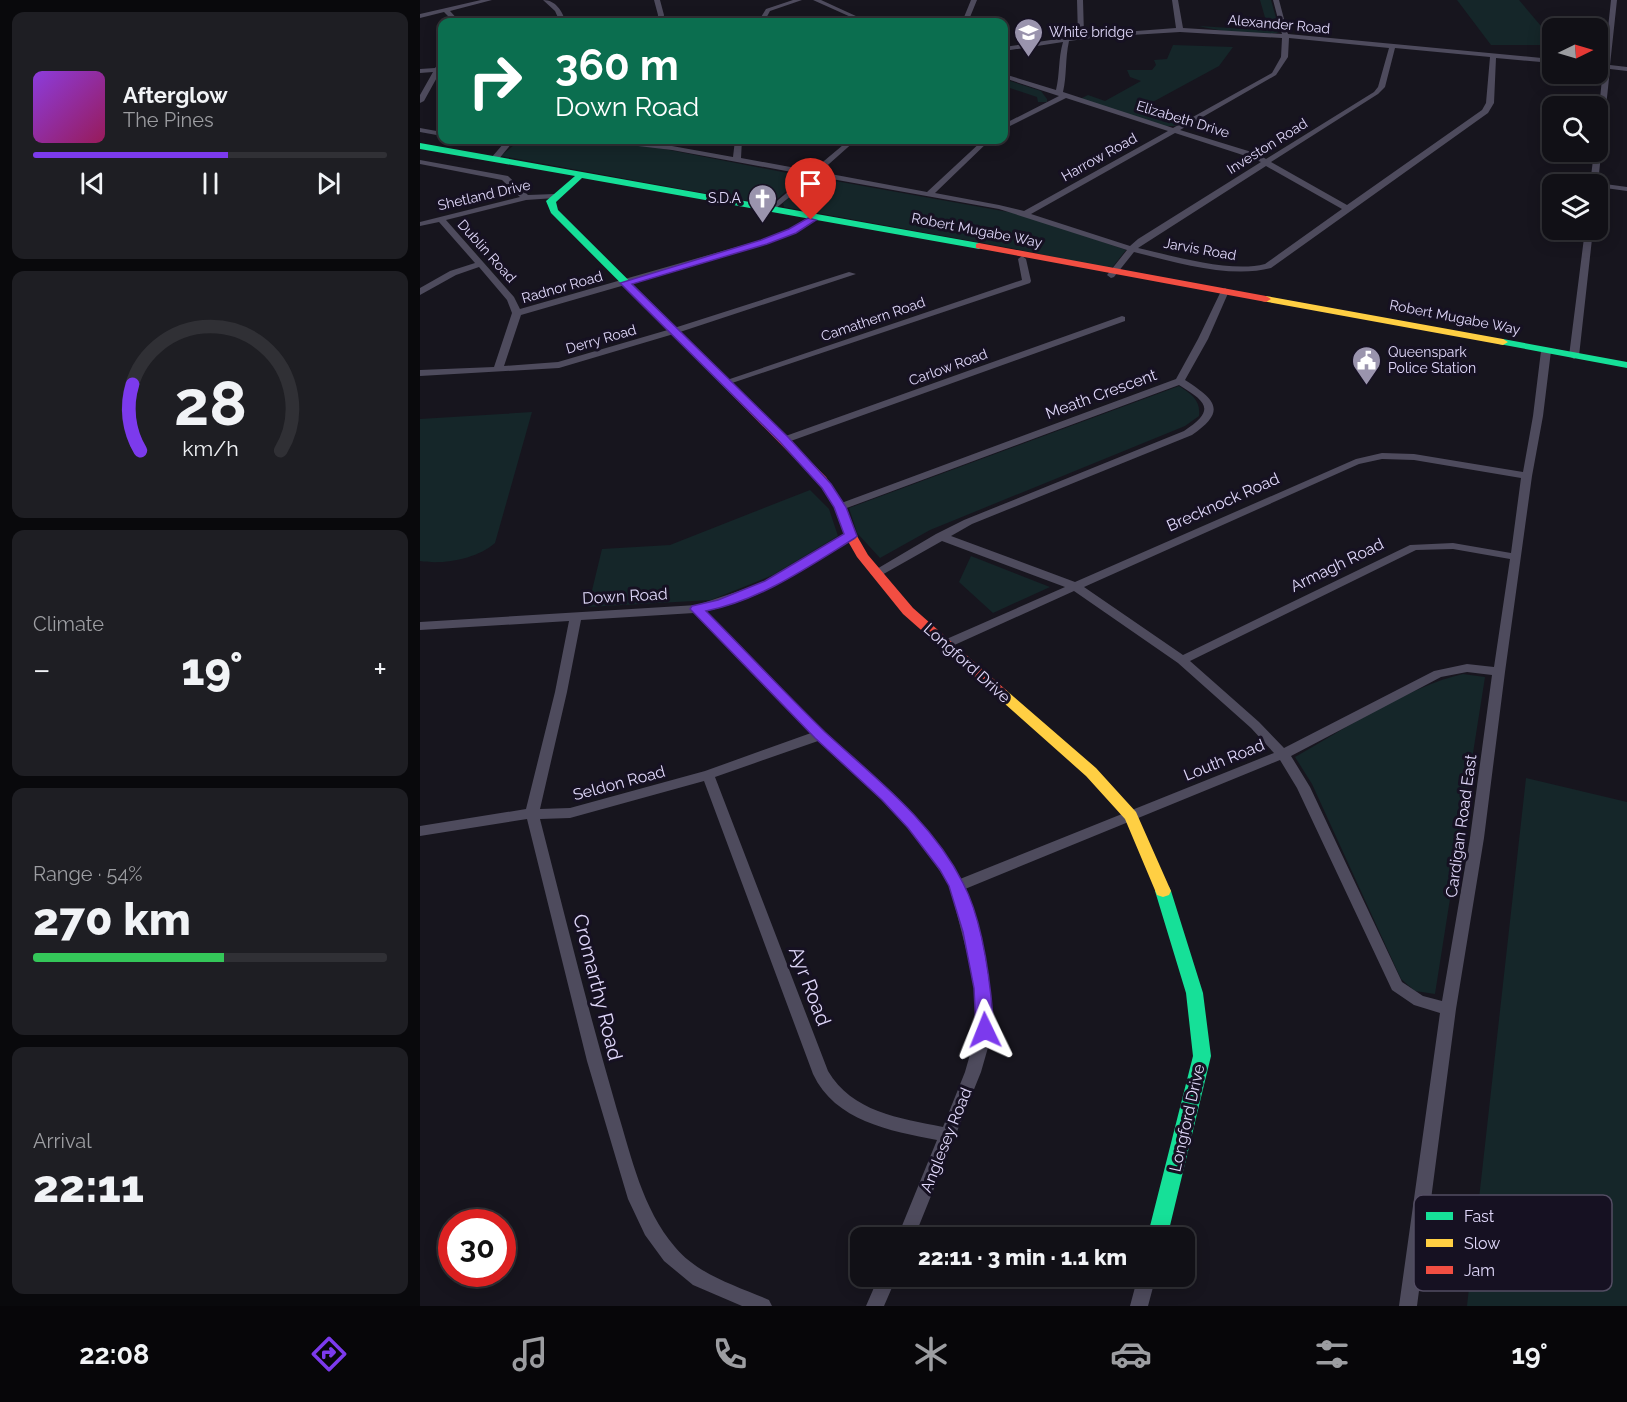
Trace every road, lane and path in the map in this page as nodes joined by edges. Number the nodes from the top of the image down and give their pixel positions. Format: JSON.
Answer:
{"nodes":[{"id":1,"x":489,"y":0,"type":"edge"},
{"id":2,"x":546,"y":0,"type":"edge"},
{"id":3,"x":657,"y":0,"type":"edge"},
{"id":4,"x":799,"y":0,"type":"edge"},
{"id":5,"x":816,"y":0,"type":"edge"},
{"id":6,"x":974,"y":0,"type":"edge"},
{"id":7,"x":1080,"y":0,"type":"edge"},
{"id":8,"x":1175,"y":0,"type":"edge"},
{"id":9,"x":1276,"y":0,"type":"edge"},
{"id":10,"x":1614,"y":0,"type":"edge"},
{"id":11,"x":445,"y":10,"type":"junction"},
{"id":12,"x":420,"y":16,"type":"edge"},
{"id":13,"x":453,"y":18,"type":"edge"},
{"id":14,"x":561,"y":18,"type":"edge"},
{"id":15,"x":661,"y":18,"type":"edge"},
{"id":16,"x":763,"y":18,"type":"edge"},
{"id":17,"x":857,"y":18,"type":"edge"},
{"id":18,"x":967,"y":18,"type":"edge"},
{"id":19,"x":1180,"y":30,"type":"junction"},
{"id":20,"x":1287,"y":36,"type":"junction"},
{"id":21,"x":1081,"y":37,"type":"junction"},
{"id":22,"x":1067,"y":38,"type":"junction"},
{"id":23,"x":1392,"y":47,"type":"junction"},
{"id":24,"x":1008,"y":48,"type":"edge"},
{"id":25,"x":1493,"y":56,"type":"junction"},
{"id":26,"x":1542,"y":60,"type":"edge"},
{"id":27,"x":1608,"y":66,"type":"joint"},
{"id":28,"x":1627,"y":69,"type":"edge"},
{"id":29,"x":420,"y":71,"type":"edge"},
{"id":30,"x":438,"y":71,"type":"edge"},
{"id":31,"x":438,"y":74,"type":"edge"},
{"id":32,"x":1008,"y":77,"type":"edge"},
{"id":33,"x":1606,"y":84,"type":"edge"},
{"id":34,"x":1062,"y":95,"type":"junction"},
{"id":35,"x":420,"y":101,"type":"edge"},
{"id":36,"x":1008,"y":125,"type":"edge"},
{"id":37,"x":420,"y":130,"type":"edge"},
{"id":38,"x":1175,"y":131,"type":"junction"},
{"id":39,"x":438,"y":133,"type":"edge"},
{"id":40,"x":507,"y":144,"type":"edge"},
{"id":41,"x":640,"y":144,"type":"edge"},
{"id":42,"x":739,"y":144,"type":"edge"},
{"id":43,"x":848,"y":144,"type":"edge"},
{"id":44,"x":983,"y":144,"type":"edge"},
{"id":45,"x":420,"y":146,"type":"edge"},
{"id":46,"x":495,"y":158,"type":"junction"},
{"id":47,"x":737,"y":159,"type":"junction"},
{"id":48,"x":420,"y":162,"type":"edge"},
{"id":49,"x":1268,"y":162,"type":"junction"},
{"id":50,"x":563,"y":170,"type":"junction"},
{"id":51,"x":540,"y":171,"type":"junction"},
{"id":52,"x":812,"y":174,"type":"junction"},
{"id":53,"x":1596,"y":174,"type":"edge"},
{"id":54,"x":608,"y":181,"type":"junction"},
{"id":55,"x":1608,"y":186,"type":"edge"},
{"id":56,"x":566,"y":188,"type":"junction"},
{"id":57,"x":1627,"y":189,"type":"edge"},
{"id":58,"x":929,"y":194,"type":"junction"},
{"id":59,"x":526,"y":198,"type":"junction"},
{"id":60,"x":1346,"y":208,"type":"junction"},
{"id":61,"x":771,"y":210,"type":"junction"},
{"id":62,"x":1027,"y":213,"type":"junction"},
{"id":63,"x":440,"y":218,"type":"junction"},
{"id":64,"x":814,"y":218,"type":"junction"},
{"id":65,"x":421,"y":223,"type":"edge"},
{"id":66,"x":1588,"y":240,"type":"edge"},
{"id":67,"x":1132,"y":249,"type":"junction"},
{"id":68,"x":1022,"y":259,"type":"junction"},
{"id":69,"x":480,"y":264,"type":"junction"},
{"id":70,"x":852,"y":273,"type":"dead end"},
{"id":71,"x":1112,"y":274,"type":"junction"},
{"id":72,"x":625,"y":283,"type":"junction"},
{"id":73,"x":420,"y":292,"type":"edge"},
{"id":74,"x":1224,"y":294,"type":"junction"},
{"id":75,"x":517,"y":313,"type":"junction"},
{"id":76,"x":1122,"y":319,"type":"dead end"},
{"id":77,"x":674,"y":331,"type":"junction"},
{"id":78,"x":1546,"y":351,"type":"junction"},
{"id":79,"x":1574,"y":356,"type":"junction"},
{"id":80,"x":1627,"y":365,"type":"edge"},
{"id":81,"x":498,"y":369,"type":"junction"},
{"id":82,"x":420,"y":373,"type":"edge"},
{"id":83,"x":1180,"y":381,"type":"junction"},
{"id":84,"x":726,"y":382,"type":"junction"},
{"id":85,"x":784,"y":440,"type":"junction"},
{"id":86,"x":1527,"y":476,"type":"junction"},
{"id":87,"x":840,"y":507,"type":"junction"},
{"id":88,"x":851,"y":536,"type":"junction"},
{"id":89,"x":940,"y":536,"type":"junction"},
{"id":90,"x":1516,"y":557,"type":"junction"},
{"id":91,"x":876,"y":573,"type":"junction"},
{"id":92,"x":1074,"y":586,"type":"junction"},
{"id":93,"x":697,"y":609,"type":"junction"},
{"id":94,"x":576,"y":615,"type":"junction"},
{"id":95,"x":420,"y":627,"type":"edge"},
{"id":96,"x":946,"y":644,"type":"junction"},
{"id":97,"x":1182,"y":660,"type":"junction"},
{"id":98,"x":1499,"y":672,"type":"junction"},
{"id":99,"x":820,"y":735,"type":"junction"},
{"id":100,"x":1283,"y":754,"type":"junction"},
{"id":101,"x":708,"y":776,"type":"junction"},
{"id":102,"x":532,"y":813,"type":"junction"},
{"id":103,"x":1131,"y":816,"type":"junction"},
{"id":104,"x":420,"y":831,"type":"edge"},
{"id":105,"x":957,"y":886,"type":"junction"},
{"id":106,"x":1448,"y":1010,"type":"junction"},
{"id":107,"x":948,"y":1135,"type":"junction"},
{"id":108,"x":1423,"y":1195,"type":"edge"},
{"id":109,"x":910,"y":1227,"type":"edge"},
{"id":110,"x":1160,"y":1227,"type":"edge"},
{"id":111,"x":1414,"y":1262,"type":"edge"},
{"id":112,"x":883,"y":1287,"type":"edge"},
{"id":113,"x":1144,"y":1287,"type":"edge"},
{"id":114,"x":763,"y":1306,"type":"edge"},
{"id":115,"x":875,"y":1306,"type":"edge"},
{"id":116,"x":1139,"y":1306,"type":"edge"},
{"id":117,"x":1408,"y":1306,"type":"edge"}],
"edges":[{"from":1,"to":11,"type":"street"},
{"from":2,"to":14,"type":"street"},
{"from":3,"to":15,"type":"street"},
{"from":4,"to":16,"type":"street"},
{"from":5,"to":17,"type":"street"},
{"from":6,"to":18,"type":"street"},
{"from":7,"to":21,"type":"street"},
{"from":8,"to":19,"type":"street"},
{"from":9,"to":20,"type":"street"},
{"from":10,"to":27,"type":"street"},
{"from":11,"to":12,"type":"street"},
{"from":11,"to":13,"type":"street"},
{"from":19,"to":20,"type":"street","name":"Alexander Road"},
{"from":19,"to":21,"type":"street","name":"Alexander Road"},
{"from":20,"to":23,"type":"street","name":"Alexander Road"},
{"from":20,"to":38,"type":"street","name":"Harrow Road"},
{"from":21,"to":22,"type":"street","name":"Alexander Road"},
{"from":22,"to":24,"type":"street","name":"Alexander Road"},
{"from":22,"to":34,"type":"street"},
{"from":23,"to":25,"type":"street","name":"Alexander Road"},
{"from":23,"to":49,"type":"street","name":"Investon Road"},
{"from":25,"to":26,"type":"street","name":"Alexander Road"},
{"from":25,"to":60,"type":"street","name":"Jarvis Road"},
{"from":27,"to":28,"type":"street"},
{"from":29,"to":30,"type":"street"},
{"from":31,"to":35,"type":"street"},
{"from":32,"to":34,"type":"street","name":"Elizabeth Drive"},
{"from":33,"to":53,"type":"street"},
{"from":34,"to":36,"type":"street"},
{"from":34,"to":38,"type":"street","name":"Elizabeth Drive"},
{"from":37,"to":39,"type":"street"},
{"from":38,"to":49,"type":"street","name":"Elizabeth Drive"},
{"from":38,"to":62,"type":"street","name":"Harrow Road"},
{"from":40,"to":46,"type":"street"},
{"from":41,"to":47,"type":"street","name":"Jarvis Road"},
{"from":42,"to":47,"type":"street"},
{"from":43,"to":52,"type":"street"},
{"from":44,"to":58,"type":"street"},
{"from":45,"to":46,"type":"main road","name":"Robert Mugabe Way"},
{"from":45,"to":51,"type":"main road","name":"Robert Mugabe Way"},
{"from":46,"to":50,"type":"main road","name":"Robert Mugabe Way"},
{"from":47,"to":52,"type":"street","name":"Jarvis Road"},
{"from":48,"to":59,"type":"street"},
{"from":49,"to":60,"type":"street","name":"Elizabeth Drive"},
{"from":49,"to":67,"type":"street","name":"Investon Road"},
{"from":50,"to":54,"type":"main road","name":"Robert Mugabe Way"},
{"from":50,"to":56,"type":"street"},
{"from":51,"to":56,"type":"main road","name":"Robert Mugabe Way"},
{"from":51,"to":56,"type":"main road"},
{"from":52,"to":58,"type":"street","name":"Jarvis Road"},
{"from":52,"to":61,"type":"street"},
{"from":54,"to":56,"type":"main road","name":"Robert Mugabe Way"},
{"from":54,"to":61,"type":"main road","name":"Robert Mugabe Way"},
{"from":55,"to":57,"type":"street"},
{"from":56,"to":59,"type":"street","name":"Shetland Drive"},
{"from":56,"to":72,"type":"main road","name":"Longford Drive"},
{"from":58,"to":62,"type":"street","name":"Jarvis Road"},
{"from":59,"to":63,"type":"street","name":"Shetland Drive"},
{"from":60,"to":67,"type":"street","name":"Jarvis Road"},
{"from":61,"to":64,"type":"main road","name":"Robert Mugabe Way"},
{"from":62,"to":67,"type":"street","name":"Jarvis Road"},
{"from":63,"to":65,"type":"street","name":"Shetland Drive"},
{"from":63,"to":69,"type":"street","name":"Dublin Road"},
{"from":64,"to":68,"type":"main road","name":"Robert Mugabe Way"},
{"from":64,"to":71,"type":"main road","name":"Robert Mugabe Way"},
{"from":64,"to":72,"type":"street","name":"Radnor Road"},
{"from":66,"to":79,"type":"street"},
{"from":67,"to":71,"type":"street","name":"Investon Road"},
{"from":68,"to":71,"type":"main road","name":"Robert Mugabe Way"},
{"from":68,"to":84,"type":"street","name":"Camathern Road"},
{"from":69,"to":73,"type":"street"},
{"from":69,"to":75,"type":"street","name":"Dublin Road"},
{"from":70,"to":77,"type":"street","name":"Derry Road"},
{"from":71,"to":74,"type":"main road","name":"Robert Mugabe Way"},
{"from":72,"to":75,"type":"street","name":"Radnor Road"},
{"from":72,"to":77,"type":"main road","name":"Longford Drive"},
{"from":74,"to":78,"type":"main road","name":"Robert Mugabe Way"},
{"from":74,"to":83,"type":"street"},
{"from":75,"to":81,"type":"street"},
{"from":76,"to":85,"type":"street","name":"Carlow Road"},
{"from":77,"to":81,"type":"street","name":"Derry Road"},
{"from":77,"to":84,"type":"main road","name":"Longford Drive"},
{"from":78,"to":79,"type":"main road","name":"Robert Mugabe Way"},
{"from":78,"to":86,"type":"street","name":"Cardigan Road East"},
{"from":79,"to":80,"type":"main road","name":"Robert Mugabe Way"},
{"from":81,"to":82,"type":"street","name":"Derry Road"},
{"from":83,"to":87,"type":"street","name":"Meath Crescent"},
{"from":83,"to":89,"type":"street","name":"Meath Crescent"},
{"from":84,"to":85,"type":"main road","name":"Longford Drive"},
{"from":85,"to":87,"type":"main road","name":"Longford Drive"},
{"from":86,"to":90,"type":"street","name":"Cardigan Road East"},
{"from":86,"to":92,"type":"street","name":"Brecknock Road"},
{"from":87,"to":88,"type":"main road","name":"Longford Drive"},
{"from":88,"to":91,"type":"main road","name":"Longford Drive"},
{"from":88,"to":93,"type":"street","name":"Down Road"},
{"from":89,"to":91,"type":"street","name":"Meath Crescent"},
{"from":89,"to":92,"type":"street"},
{"from":90,"to":97,"type":"street","name":"Armagh Road"},
{"from":90,"to":98,"type":"street","name":"Cardigan Road East"},
{"from":91,"to":96,"type":"main road","name":"Longford Drive"},
{"from":92,"to":96,"type":"street","name":"Brecknock Road"},
{"from":92,"to":97,"type":"street"},
{"from":93,"to":94,"type":"street","name":"Down Road"},
{"from":93,"to":99,"type":"street","name":"Anglesey Road"},
{"from":94,"to":95,"type":"street","name":"Down Road"},
{"from":94,"to":102,"type":"street","name":"Cromarthy Road"},
{"from":96,"to":103,"type":"main road","name":"Longford Drive"},
{"from":97,"to":100,"type":"street"},
{"from":98,"to":100,"type":"street","name":"Louth Road"},
{"from":98,"to":106,"type":"street","name":"Cardigan Road East"},
{"from":99,"to":101,"type":"street","name":"Seldon Road"},
{"from":99,"to":105,"type":"street","name":"Anglesey Road"},
{"from":100,"to":103,"type":"street","name":"Louth Road"},
{"from":100,"to":106,"type":"street"},
{"from":101,"to":102,"type":"street","name":"Seldon Road"},
{"from":101,"to":107,"type":"street","name":"Ayr Road"},
{"from":102,"to":104,"type":"street","name":"Seldon Road"},
{"from":102,"to":114,"type":"street","name":"Cromarthy Road"},
{"from":103,"to":105,"type":"street","name":"Louth Road"},
{"from":103,"to":110,"type":"main road","name":"Longford Drive"},
{"from":105,"to":107,"type":"street","name":"Anglesey Road"},
{"from":106,"to":108,"type":"street","name":"Cardigan Road East"},
{"from":107,"to":109,"type":"street","name":"Anglesey Road"},
{"from":111,"to":117,"type":"street","name":"Cardigan Road East"},
{"from":112,"to":115,"type":"street"},
{"from":113,"to":116,"type":"street"}]}
